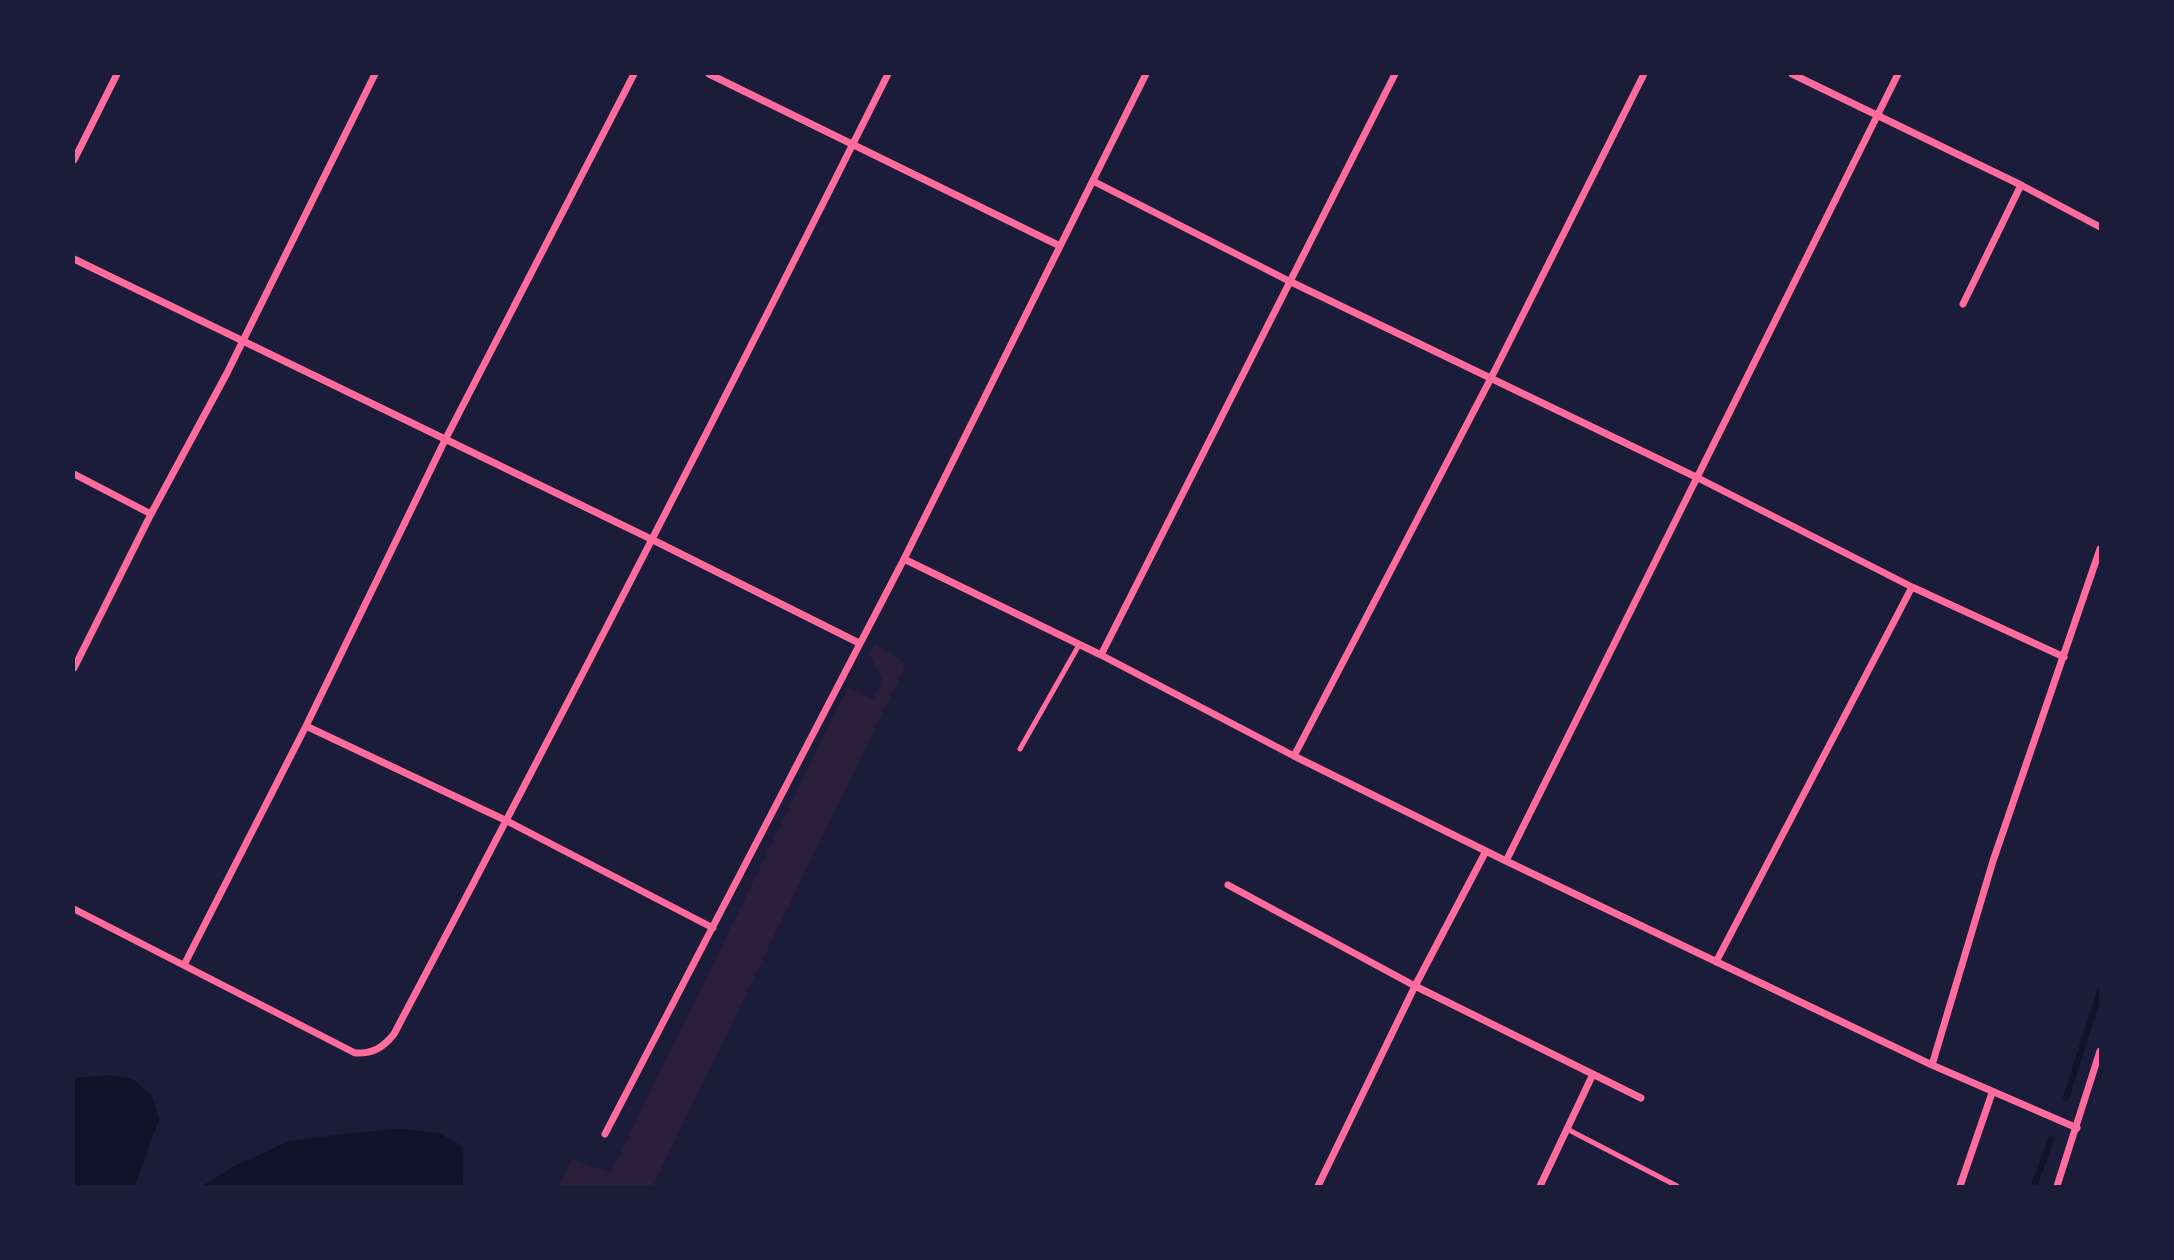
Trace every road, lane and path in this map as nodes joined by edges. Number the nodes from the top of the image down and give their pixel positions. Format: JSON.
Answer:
{"nodes":[{"id":1,"x":117,"y":74,"type":"edge"},
{"id":2,"x":375,"y":74,"type":"edge"},
{"id":3,"x":634,"y":74,"type":"edge"},
{"id":4,"x":709,"y":74,"type":"edge"},
{"id":5,"x":888,"y":74,"type":"edge"},
{"id":6,"x":1146,"y":74,"type":"edge"},
{"id":7,"x":1395,"y":74,"type":"edge"},
{"id":8,"x":1644,"y":74,"type":"edge"},
{"id":9,"x":1792,"y":74,"type":"edge"},
{"id":10,"x":1898,"y":74,"type":"edge"},
{"id":11,"x":1877,"y":116,"type":"junction"},
{"id":12,"x":853,"y":144,"type":"junction"},
{"id":13,"x":74,"y":160,"type":"edge"},
{"id":14,"x":1093,"y":181,"type":"junction"},
{"id":15,"x":2021,"y":185,"type":"junction"},
{"id":16,"x":2101,"y":227,"type":"edge"},
{"id":17,"x":1060,"y":246,"type":"junction"},
{"id":18,"x":74,"y":260,"type":"edge"},
{"id":19,"x":1289,"y":281,"type":"junction"},
{"id":20,"x":1963,"y":304,"type":"dead end"},
{"id":21,"x":242,"y":342,"type":"junction"},
{"id":22,"x":1491,"y":378,"type":"junction"},
{"id":23,"x":445,"y":440,"type":"junction"},
{"id":24,"x":74,"y":474,"type":"edge"},
{"id":25,"x":1699,"y":478,"type":"junction"},
{"id":26,"x":152,"y":514,"type":"junction"},
{"id":27,"x":653,"y":540,"type":"junction"},
{"id":28,"x":2101,"y":549,"type":"edge"},
{"id":29,"x":904,"y":559,"type":"junction"},
{"id":30,"x":1912,"y":587,"type":"junction"},
{"id":31,"x":859,"y":643,"type":"junction"},
{"id":32,"x":1079,"y":645,"type":"junction"},
{"id":33,"x":1101,"y":655,"type":"junction"},
{"id":34,"x":2064,"y":657,"type":"junction"},
{"id":35,"x":74,"y":668,"type":"edge"},
{"id":36,"x":306,"y":726,"type":"junction"},
{"id":37,"x":1020,"y":749,"type":"dead end"},
{"id":38,"x":1294,"y":756,"type":"junction"},
{"id":39,"x":507,"y":821,"type":"junction"},
{"id":40,"x":1486,"y":851,"type":"junction"},
{"id":41,"x":1506,"y":861,"type":"junction"},
{"id":42,"x":1228,"y":885,"type":"dead end"},
{"id":43,"x":74,"y":909,"type":"edge"},
{"id":44,"x":713,"y":928,"type":"junction"},
{"id":45,"x":1716,"y":962,"type":"junction"},
{"id":46,"x":184,"y":965,"type":"junction"},
{"id":47,"x":1415,"y":986,"type":"junction"},
{"id":48,"x":2101,"y":1051,"type":"edge"},
{"id":49,"x":1931,"y":1065,"type":"junction"},
{"id":50,"x":1593,"y":1074,"type":"junction"},
{"id":51,"x":1992,"y":1093,"type":"junction"},
{"id":52,"x":1641,"y":1098,"type":"dead end"},
{"id":53,"x":2077,"y":1128,"type":"junction"},
{"id":54,"x":1567,"y":1129,"type":"junction"},
{"id":55,"x":605,"y":1134,"type":"dead end"},
{"id":56,"x":1318,"y":1186,"type":"edge"},
{"id":57,"x":1540,"y":1186,"type":"edge"},
{"id":58,"x":1677,"y":1186,"type":"edge"},
{"id":59,"x":1960,"y":1186,"type":"edge"},
{"id":60,"x":2057,"y":1186,"type":"edge"}],
"edges":[{"from":1,"to":13,"type":"street"},
{"from":2,"to":21,"type":"street"},
{"from":3,"to":23,"type":"street"},
{"from":4,"to":12,"type":"street"},
{"from":5,"to":12,"type":"street"},
{"from":6,"to":14,"type":"street"},
{"from":7,"to":19,"type":"street"},
{"from":8,"to":22,"type":"street"},
{"from":9,"to":11,"type":"street"},
{"from":10,"to":11,"type":"street"},
{"from":11,"to":15,"type":"street"},
{"from":11,"to":25,"type":"street"},
{"from":12,"to":17,"type":"street"},
{"from":12,"to":27,"type":"street"},
{"from":14,"to":17,"type":"street"},
{"from":14,"to":19,"type":"street"},
{"from":15,"to":16,"type":"street"},
{"from":15,"to":20,"type":"street"},
{"from":17,"to":29,"type":"street"},
{"from":18,"to":21,"type":"street"},
{"from":19,"to":22,"type":"street"},
{"from":19,"to":33,"type":"street"},
{"from":21,"to":23,"type":"street"},
{"from":21,"to":26,"type":"street"},
{"from":22,"to":25,"type":"street"},
{"from":22,"to":38,"type":"street"},
{"from":23,"to":27,"type":"street"},
{"from":23,"to":36,"type":"street"},
{"from":24,"to":26,"type":"street"},
{"from":25,"to":30,"type":"street"},
{"from":25,"to":41,"type":"street"},
{"from":26,"to":35,"type":"street"},
{"from":27,"to":31,"type":"street"},
{"from":27,"to":39,"type":"street"},
{"from":28,"to":34,"type":"street"},
{"from":29,"to":31,"type":"street"},
{"from":29,"to":32,"type":"street"},
{"from":30,"to":34,"type":"street"},
{"from":30,"to":45,"type":"street"},
{"from":31,"to":44,"type":"street"},
{"from":32,"to":33,"type":"street"},
{"from":32,"to":37,"type":"lane"},
{"from":33,"to":38,"type":"street"},
{"from":34,"to":49,"type":"street"},
{"from":36,"to":39,"type":"street"},
{"from":36,"to":46,"type":"street"},
{"from":38,"to":40,"type":"street"},
{"from":39,"to":44,"type":"street"},
{"from":39,"to":46,"type":"street"},
{"from":40,"to":41,"type":"street"},
{"from":40,"to":47,"type":"street"},
{"from":41,"to":45,"type":"street"},
{"from":42,"to":47,"type":"street"},
{"from":43,"to":46,"type":"street"},
{"from":44,"to":55,"type":"street"},
{"from":45,"to":49,"type":"street"},
{"from":47,"to":50,"type":"street"},
{"from":47,"to":56,"type":"street"},
{"from":48,"to":53,"type":"street"},
{"from":49,"to":51,"type":"street"},
{"from":50,"to":52,"type":"street"},
{"from":50,"to":54,"type":"street"},
{"from":51,"to":53,"type":"street"},
{"from":51,"to":59,"type":"street"},
{"from":53,"to":60,"type":"street"},
{"from":54,"to":57,"type":"street"},
{"from":54,"to":58,"type":"lane"}]}
